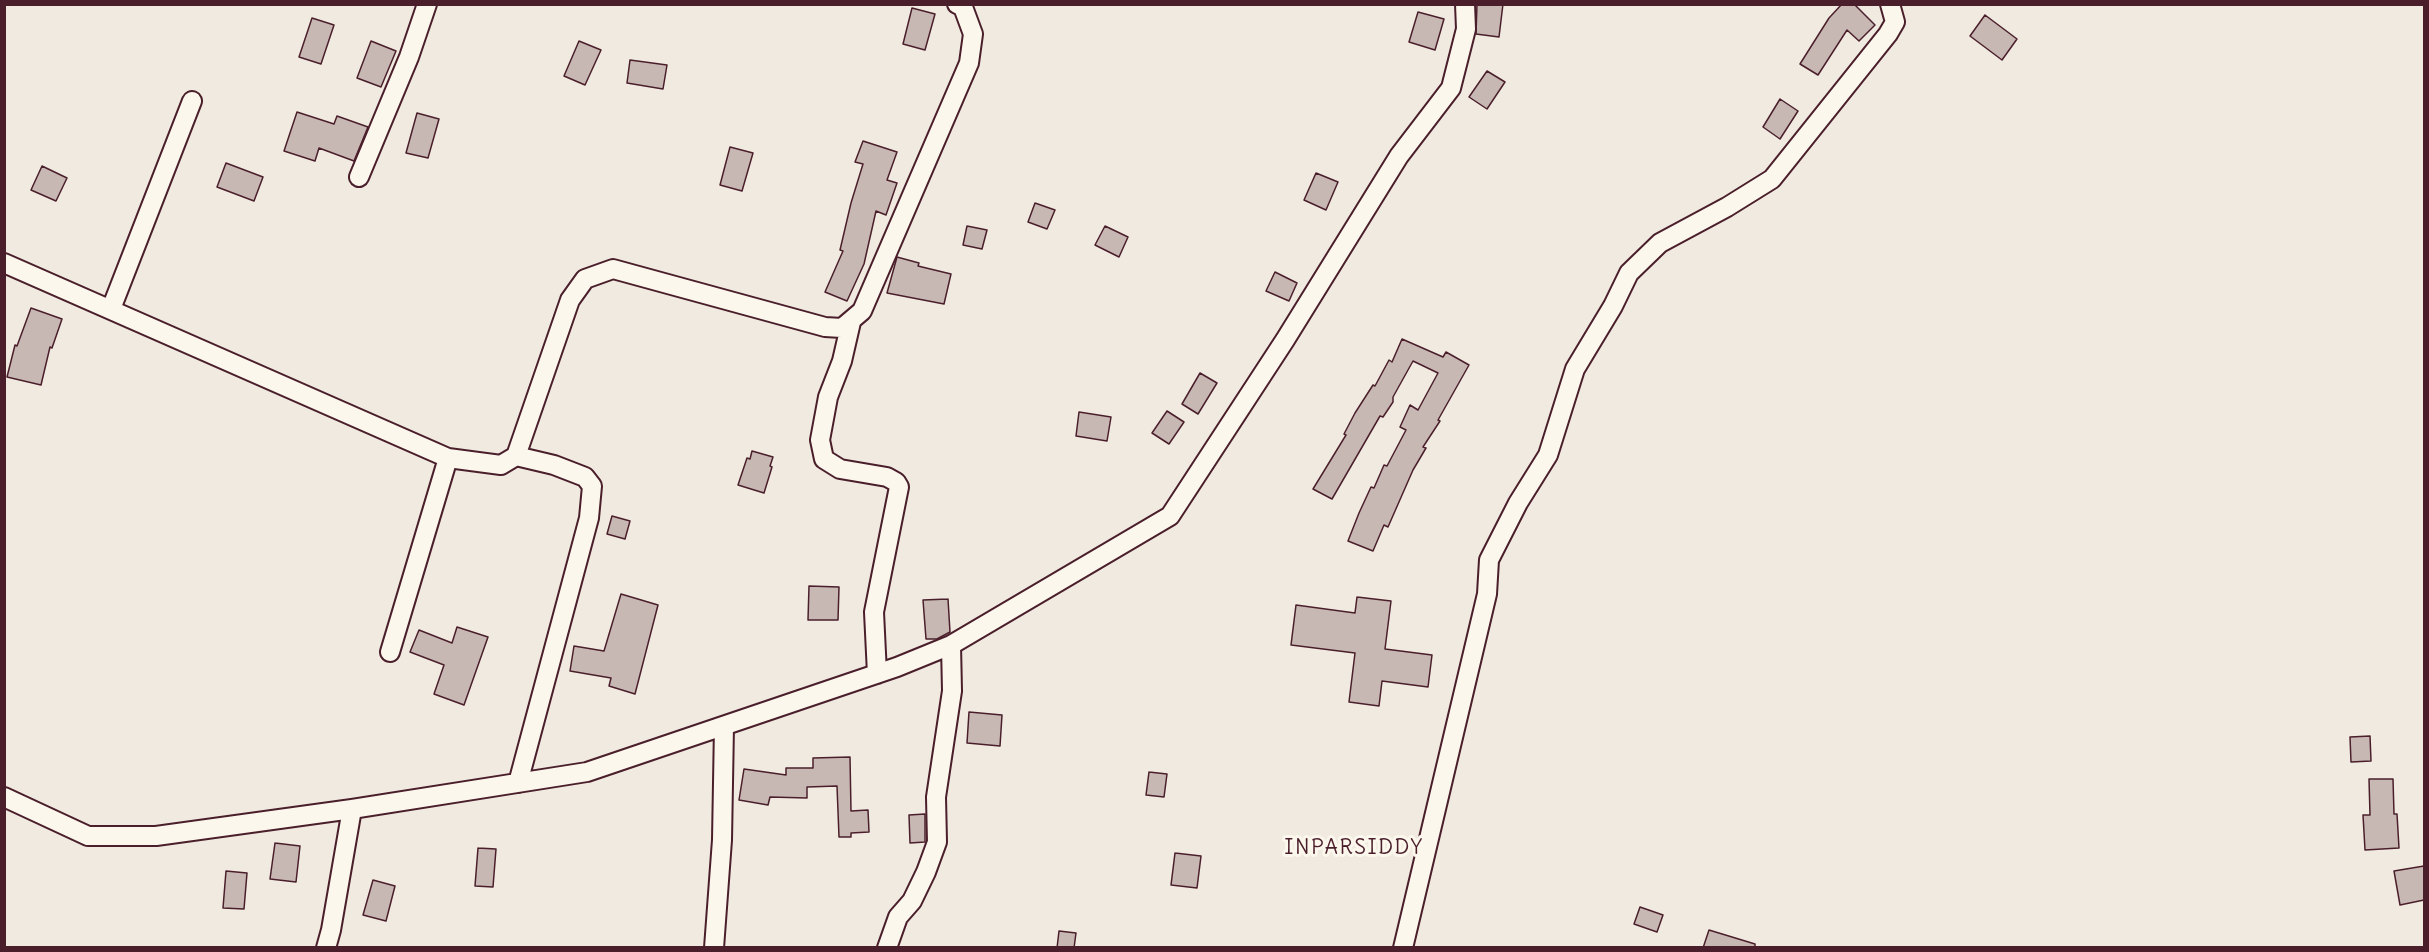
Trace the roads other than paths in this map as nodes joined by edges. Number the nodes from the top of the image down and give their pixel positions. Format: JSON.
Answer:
{"nodes":[{"id":1,"x":427,"y":4,"type":"edge"},
{"id":2,"x":957,"y":4,"type":"edge"},
{"id":3,"x":1466,"y":4,"type":"edge"},
{"id":4,"x":1890,"y":4,"type":"edge"},
{"id":5,"x":192,"y":101,"type":"dead end"},
{"id":6,"x":359,"y":177,"type":"dead end"},
{"id":7,"x":4,"y":263,"type":"edge"},
{"id":8,"x":111,"y":309,"type":"junction"},
{"id":9,"x":851,"y":322,"type":"junction"},
{"id":10,"x":516,"y":456,"type":"junction"},
{"id":11,"x":448,"y":458,"type":"junction"},
{"id":12,"x":951,"y":645,"type":"junction"},
{"id":13,"x":390,"y":652,"type":"dead end"},
{"id":14,"x":877,"y":674,"type":"junction"},
{"id":15,"x":724,"y":726,"type":"junction"},
{"id":16,"x":518,"y":783,"type":"junction"},
{"id":17,"x":4,"y":796,"type":"edge"},
{"id":18,"x":352,"y":809,"type":"junction"},
{"id":19,"x":326,"y":948,"type":"edge"},
{"id":20,"x":714,"y":948,"type":"edge"},
{"id":21,"x":887,"y":948,"type":"edge"},
{"id":22,"x":1403,"y":948,"type":"edge"}],
"edges":[{"from":1,"to":6,"type":"street"},
{"from":2,"to":9,"type":"street"},
{"from":3,"to":12,"type":"street"},
{"from":4,"to":22,"type":"street"},
{"from":5,"to":8,"type":"street"},
{"from":7,"to":8,"type":"street"},
{"from":8,"to":11,"type":"street"},
{"from":9,"to":10,"type":"street"},
{"from":9,"to":14,"type":"street"},
{"from":10,"to":11,"type":"street"},
{"from":10,"to":16,"type":"street"},
{"from":11,"to":13,"type":"street"},
{"from":12,"to":14,"type":"street"},
{"from":12,"to":21,"type":"street"},
{"from":14,"to":15,"type":"street"},
{"from":15,"to":16,"type":"street"},
{"from":15,"to":20,"type":"street"},
{"from":16,"to":18,"type":"street"},
{"from":17,"to":18,"type":"street"},
{"from":18,"to":19,"type":"street"}]}
